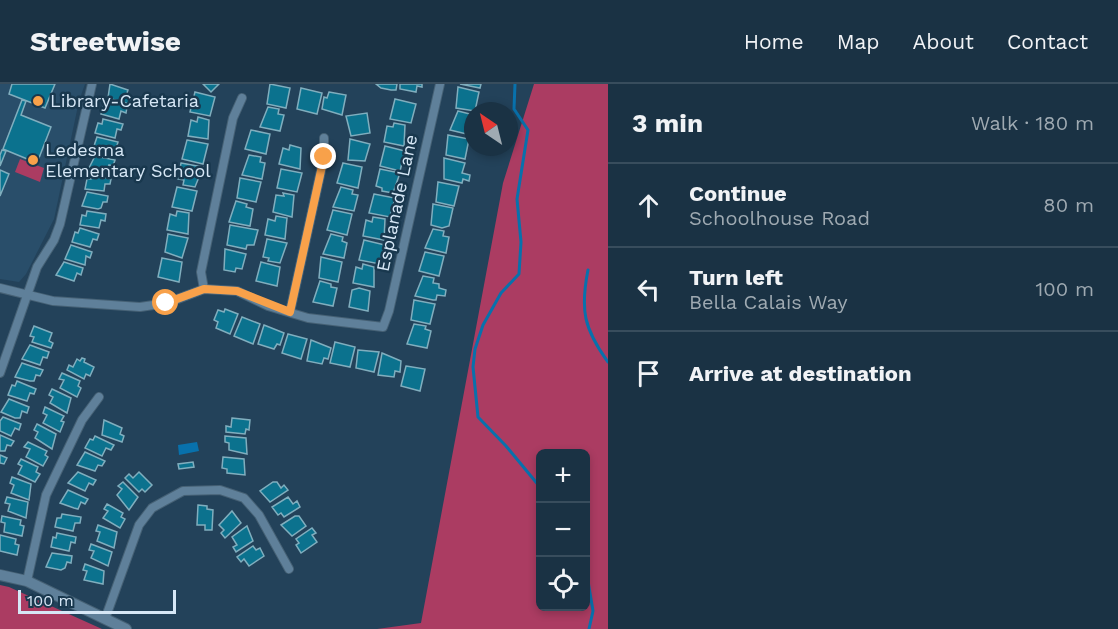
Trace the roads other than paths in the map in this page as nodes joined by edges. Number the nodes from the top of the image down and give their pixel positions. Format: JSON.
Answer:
{"nodes":[{"id":1,"x":92,"y":84,"type":"edge"},
{"id":2,"x":440,"y":84,"type":"edge"},
{"id":3,"x":242,"y":98,"type":"dead end"},
{"id":4,"x":324,"y":138,"type":"dead end"},
{"id":5,"x":0,"y":288,"type":"edge"},
{"id":6,"x":204,"y":289,"type":"junction"},
{"id":7,"x":29,"y":296,"type":"junction"},
{"id":8,"x":290,"y":312,"type":"junction"},
{"id":9,"x":0,"y":373,"type":"edge"},
{"id":10,"x":99,"y":397,"type":"dead end"},
{"id":11,"x":289,"y":569,"type":"dead end"},
{"id":12,"x":0,"y":575,"type":"edge"},
{"id":13,"x":27,"y":581,"type":"junction"},
{"id":14,"x":105,"y":619,"type":"junction"},
{"id":15,"x":126,"y":629,"type":"edge"}],
"edges":[{"from":1,"to":7,"type":"street"},
{"from":2,"to":8,"type":"street","name":"Esplanade Lane"},
{"from":3,"to":6,"type":"street"},
{"from":4,"to":8,"type":"street"},
{"from":5,"to":7,"type":"street"},
{"from":6,"to":7,"type":"street"},
{"from":6,"to":8,"type":"street"},
{"from":7,"to":9,"type":"street"},
{"from":10,"to":13,"type":"street"},
{"from":11,"to":14,"type":"street"},
{"from":12,"to":13,"type":"street"},
{"from":13,"to":14,"type":"street"},
{"from":14,"to":15,"type":"street"}]}
